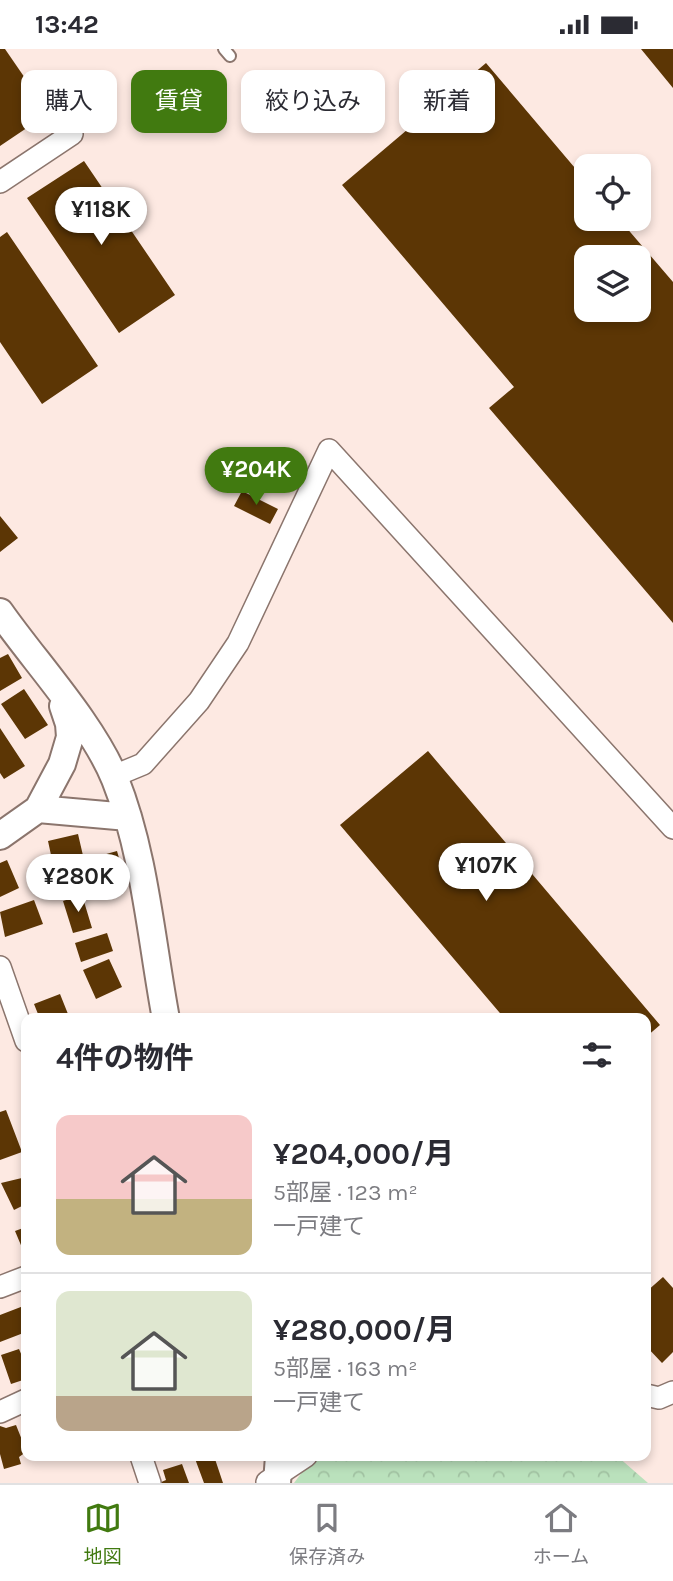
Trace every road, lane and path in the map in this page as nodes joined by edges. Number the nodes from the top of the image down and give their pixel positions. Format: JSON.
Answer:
{"nodes":[{"id":1,"x":72,"y":134,"type":"dead end"},
{"id":2,"x":0,"y":182,"type":"edge"},
{"id":3,"x":1,"y":617,"type":"edge"},
{"id":4,"x":56,"y":687,"type":"junction"},
{"id":5,"x":114,"y":776,"type":"junction"},
{"id":6,"x":38,"y":810,"type":"junction"},
{"id":7,"x":128,"y":817,"type":"junction"},
{"id":8,"x":673,"y":828,"type":"edge"},
{"id":9,"x":0,"y":836,"type":"edge"},
{"id":10,"x":0,"y":967,"type":"edge"},
{"id":11,"x":165,"y":1013,"type":"edge"},
{"id":12,"x":21,"y":1027,"type":"edge"},
{"id":13,"x":21,"y":1279,"type":"edge"},
{"id":14,"x":0,"y":1287,"type":"edge"},
{"id":15,"x":673,"y":1392,"type":"edge"},
{"id":16,"x":651,"y":1396,"type":"edge"},
{"id":17,"x":21,"y":1402,"type":"edge"},
{"id":18,"x":0,"y":1412,"type":"edge"},
{"id":19,"x":143,"y":1461,"type":"edge"},
{"id":20,"x":298,"y":1461,"type":"edge"},
{"id":21,"x":275,"y":1475,"type":"edge"},
{"id":22,"x":150,"y":1483,"type":"edge"}],
"edges":[{"from":1,"to":2,"type":"street"},
{"from":3,"to":4,"type":"street"},
{"from":4,"to":5,"type":"street"},
{"from":4,"to":6,"type":"street"},
{"from":5,"to":7,"type":"street"},
{"from":5,"to":8,"type":"street"},
{"from":6,"to":7,"type":"street"},
{"from":6,"to":9,"type":"street"},
{"from":7,"to":11,"type":"street"},
{"from":10,"to":12,"type":"street"},
{"from":13,"to":14,"type":"street"},
{"from":15,"to":16,"type":"street"},
{"from":17,"to":18,"type":"street"},
{"from":19,"to":22,"type":"street"},
{"from":20,"to":21,"type":"street"}]}
